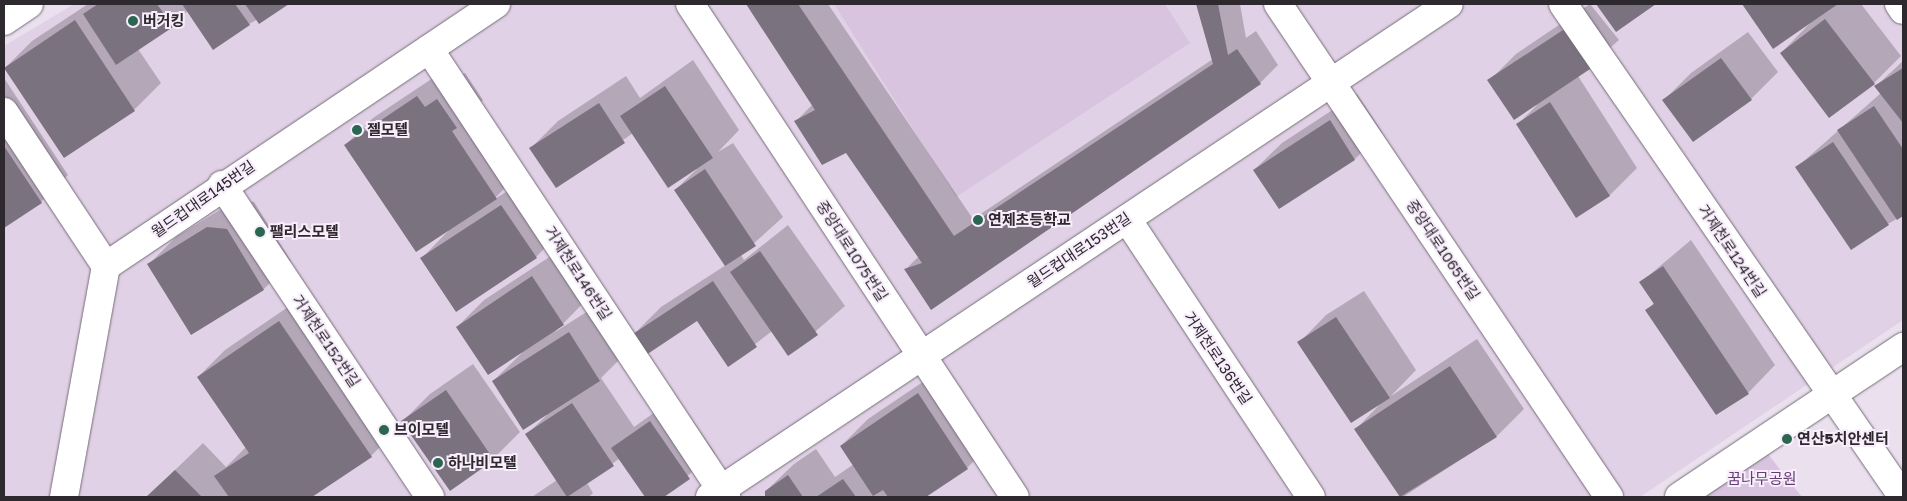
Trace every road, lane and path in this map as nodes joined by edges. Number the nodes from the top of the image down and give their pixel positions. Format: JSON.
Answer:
{"nodes":[{"id":1,"x":29,"y":4,"type":"edge"},
{"id":2,"x":496,"y":4,"type":"edge"},
{"id":3,"x":690,"y":4,"type":"edge"},
{"id":4,"x":1278,"y":4,"type":"edge"},
{"id":5,"x":1449,"y":4,"type":"edge"},
{"id":6,"x":1563,"y":4,"type":"edge"},
{"id":7,"x":1899,"y":4,"type":"edge"},
{"id":8,"x":1903,"y":10,"type":"edge"},
{"id":9,"x":4,"y":20,"type":"edge"},
{"id":10,"x":429,"y":49,"type":"junction"},
{"id":11,"x":1331,"y":83,"type":"junction"},
{"id":12,"x":4,"y":112,"type":"edge"},
{"id":13,"x":222,"y":185,"type":"junction"},
{"id":14,"x":1127,"y":219,"type":"junction"},
{"id":15,"x":106,"y":266,"type":"junction"},
{"id":16,"x":1903,"y":347,"type":"edge"},
{"id":17,"x":921,"y":357,"type":"junction"},
{"id":18,"x":1831,"y":395,"type":"junction"},
{"id":19,"x":719,"y":495,"type":"edge"},
{"id":20,"x":64,"y":497,"type":"edge"},
{"id":21,"x":430,"y":497,"type":"edge"},
{"id":22,"x":1015,"y":497,"type":"edge"},
{"id":23,"x":1311,"y":497,"type":"edge"},
{"id":24,"x":1609,"y":497,"type":"edge"},
{"id":25,"x":1679,"y":497,"type":"edge"},
{"id":26,"x":1903,"y":497,"type":"edge"}],
"edges":[{"from":1,"to":9,"type":"street"},
{"from":2,"to":10,"type":"street","name":"월드컵대로145번길"},
{"from":3,"to":17,"type":"street","name":"중앙대로1075번길"},
{"from":4,"to":11,"type":"street","name":"중앙대로1065번길"},
{"from":5,"to":11,"type":"street","name":"월드컵대로153번길"},
{"from":6,"to":18,"type":"street","name":"거제천로124번길"},
{"from":7,"to":8,"type":"street"},
{"from":10,"to":13,"type":"street","name":"월드컵대로145번길"},
{"from":10,"to":19,"type":"street","name":"거제천로146번길"},
{"from":11,"to":14,"type":"street","name":"월드컵대로153번길"},
{"from":11,"to":24,"type":"street","name":"중앙대로1065번길"},
{"from":12,"to":15,"type":"street"},
{"from":13,"to":15,"type":"street","name":"월드컵대로145번길"},
{"from":13,"to":21,"type":"street","name":"거제천로152번길"},
{"from":14,"to":17,"type":"street","name":"월드컵대로153번길"},
{"from":14,"to":23,"type":"street","name":"거제천로136번길"},
{"from":15,"to":20,"type":"street"},
{"from":16,"to":18,"type":"street"},
{"from":17,"to":19,"type":"street","name":"월드컵대로153번길"},
{"from":17,"to":22,"type":"street","name":"중앙대로1075번길"},
{"from":18,"to":25,"type":"street"},
{"from":18,"to":26,"type":"street","name":"거제천로124번길"}]}
